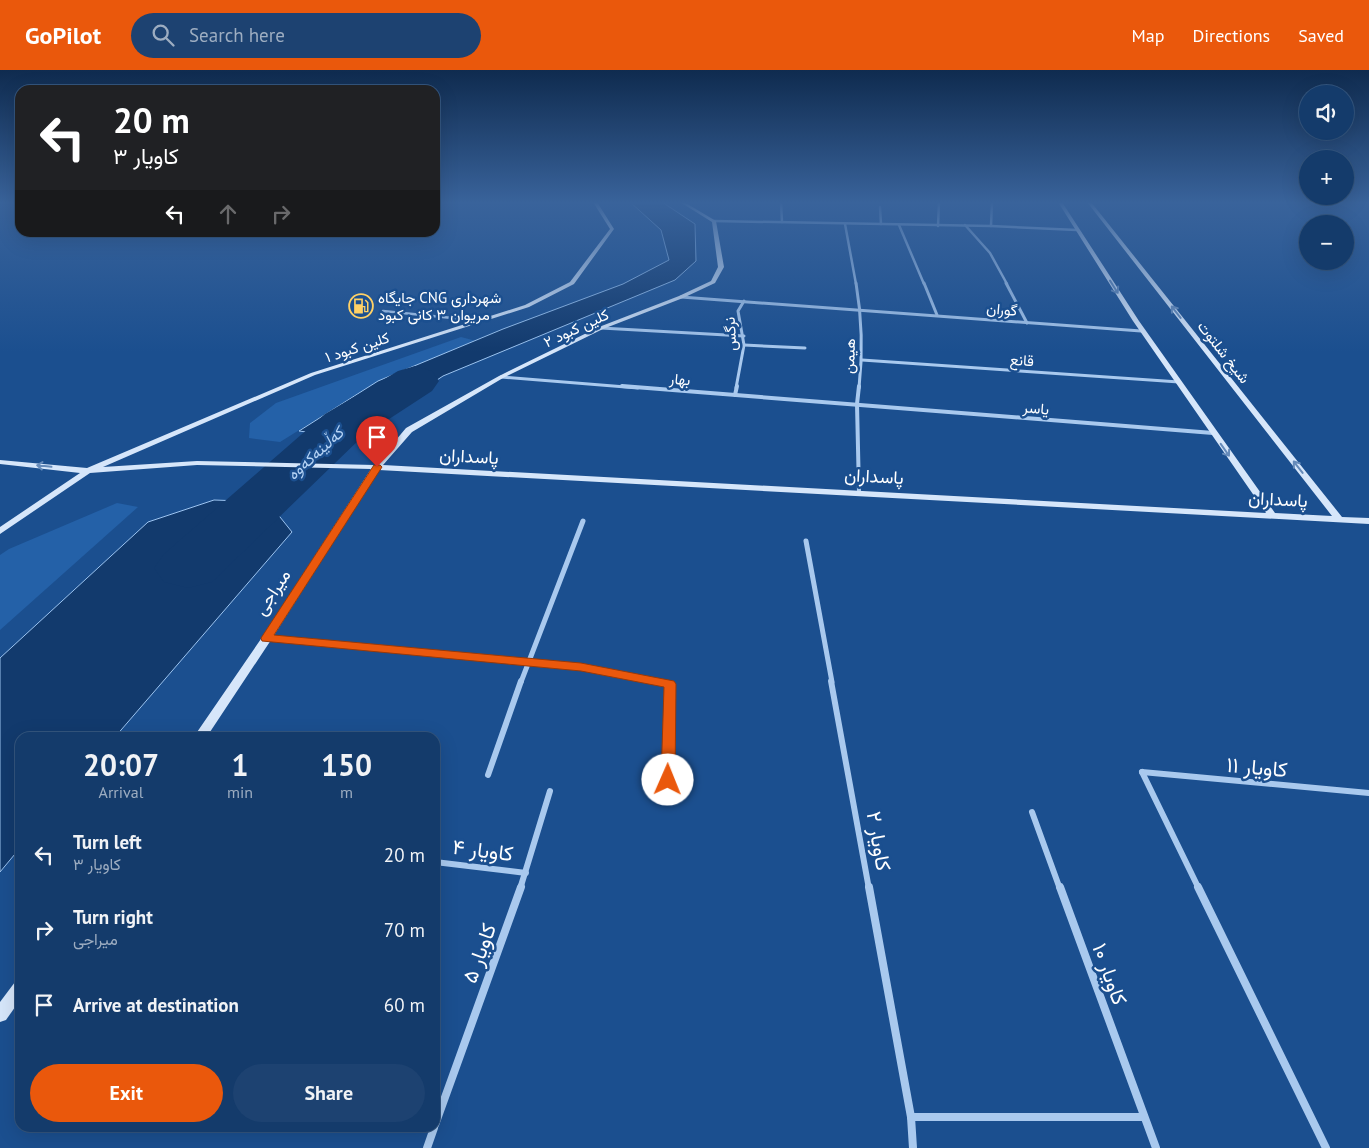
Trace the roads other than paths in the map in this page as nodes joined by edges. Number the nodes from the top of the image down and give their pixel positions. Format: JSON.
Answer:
{"nodes":[{"id":1,"x":595,"y":252,"type":"edge"},
{"id":2,"x":719,"y":252,"type":"edge"},
{"id":3,"x":850,"y":252,"type":"edge"},
{"id":4,"x":910,"y":252,"type":"edge"},
{"id":5,"x":989,"y":252,"type":"edge"},
{"id":6,"x":1091,"y":252,"type":"edge"},
{"id":7,"x":1129,"y":252,"type":"edge"},
{"id":8,"x":681,"y":297,"type":"junction"},
{"id":9,"x":744,"y":301,"type":"junction"},
{"id":10,"x":383,"y":311,"type":"dead end"},
{"id":11,"x":861,"y":311,"type":"junction"},
{"id":12,"x":937,"y":315,"type":"junction"},
{"id":13,"x":482,"y":321,"type":"junction"},
{"id":14,"x":1028,"y":323,"type":"junction"},
{"id":15,"x":601,"y":328,"type":"junction"},
{"id":16,"x":1141,"y":331,"type":"junction"},
{"id":17,"x":744,"y":336,"type":"junction"},
{"id":18,"x":744,"y":345,"type":"junction"},
{"id":19,"x":805,"y":348,"type":"dead end"},
{"id":20,"x":862,"y":360,"type":"junction"},
{"id":21,"x":501,"y":377,"type":"junction"},
{"id":22,"x":1180,"y":382,"type":"junction"},
{"id":23,"x":735,"y":396,"type":"junction"},
{"id":24,"x":857,"y":404,"type":"junction"},
{"id":25,"x":1213,"y":433,"type":"junction"},
{"id":26,"x":0,"y":462,"type":"edge"},
{"id":27,"x":377,"y":467,"type":"junction"},
{"id":28,"x":88,"y":471,"type":"junction"},
{"id":29,"x":859,"y":492,"type":"junction"},
{"id":30,"x":1271,"y":514,"type":"junction"},
{"id":31,"x":1339,"y":519,"type":"junction"},
{"id":32,"x":582,"y":521,"type":"dead end"},
{"id":33,"x":1369,"y":521,"type":"edge"},
{"id":34,"x":0,"y":531,"type":"edge"},
{"id":35,"x":806,"y":541,"type":"dead end"},
{"id":36,"x":266,"y":638,"type":"junction"},
{"id":37,"x":528,"y":662,"type":"junction"},
{"id":38,"x":203,"y":732,"type":"edge"},
{"id":39,"x":488,"y":775,"type":"dead end"},
{"id":40,"x":668,"y":780,"type":"dead end"},
{"id":41,"x":550,"y":791,"type":"dead end"},
{"id":42,"x":1369,"y":793,"type":"edge"},
{"id":43,"x":1032,"y":812,"type":"dead end"},
{"id":44,"x":440,"y":863,"type":"edge"},
{"id":45,"x":526,"y":873,"type":"junction"},
{"id":46,"x":15,"y":994,"type":"edge"},
{"id":47,"x":0,"y":1015,"type":"edge"},
{"id":48,"x":440,"y":1110,"type":"edge"},
{"id":49,"x":911,"y":1116,"type":"junction"},
{"id":50,"x":1144,"y":1117,"type":"junction"},
{"id":51,"x":432,"y":1132,"type":"edge"},
{"id":52,"x":426,"y":1148,"type":"edge"},
{"id":53,"x":913,"y":1148,"type":"edge"},
{"id":54,"x":1156,"y":1148,"type":"edge"},
{"id":55,"x":1326,"y":1148,"type":"edge"}],
"edges":[{"from":1,"to":13,"type":"main road","name":"کلین کبود ۱"},
{"from":2,"to":8,"type":"main road","name":"کلین کبود ۲"},
{"from":3,"to":11,"type":"street","name":"هیمن"},
{"from":4,"to":12,"type":"street"},
{"from":5,"to":14,"type":"street"},
{"from":6,"to":16,"type":"main road","one_way":true},
{"from":31,"to":7,"type":"main road","name":"شیخ شلتوت","one_way":true},
{"from":8,"to":9,"type":"street","name":"گوران"},
{"from":8,"to":15,"type":"main road","name":"کلین کبود ۲"},
{"from":9,"to":11,"type":"street","name":"گوران"},
{"from":9,"to":17,"type":"street","name":"نرگس"},
{"from":10,"to":13,"type":"lane"},
{"from":11,"to":12,"type":"street","name":"گوران"},
{"from":11,"to":20,"type":"street","name":"هیمن"},
{"from":12,"to":14,"type":"street","name":"گوران"},
{"from":13,"to":28,"type":"main road","name":"کلین کبود ۱"},
{"from":14,"to":16,"type":"street","name":"گوران"},
{"from":15,"to":17,"type":"street"},
{"from":15,"to":21,"type":"main road","name":"کلین کبود ۲"},
{"from":16,"to":22,"type":"main road"},
{"from":17,"to":18,"type":"street","name":"نرگس"},
{"from":18,"to":19,"type":"street"},
{"from":18,"to":23,"type":"street","name":"نرگس"},
{"from":20,"to":22,"type":"street","name":"قانع"},
{"from":20,"to":24,"type":"street","name":"هیمن"},
{"from":21,"to":23,"type":"street","name":"بهار"},
{"from":21,"to":27,"type":"main road","name":"کلین کبود ۲"},
{"from":22,"to":25,"type":"main road"},
{"from":23,"to":24,"type":"street","name":"بهار"},
{"from":24,"to":25,"type":"street","name":"یاسر"},
{"from":24,"to":29,"type":"street","name":"هیمن"},
{"from":25,"to":30,"type":"main road","one_way":true},
{"from":28,"to":26,"type":"main road","name":"پاسداران","one_way":true},
{"from":27,"to":28,"type":"main road","name":"پاسداران"},
{"from":27,"to":29,"type":"main road","name":"پاسداران"},
{"from":27,"to":36,"type":"main road","name":"میراجی"},
{"from":28,"to":34,"type":"main road","name":"کلین کبود ۱"},
{"from":29,"to":30,"type":"main road","name":"پاسداران"},
{"from":30,"to":31,"type":"main road","name":"پاسداران"},
{"from":31,"to":33,"type":"main road","name":"پاسداران"},
{"from":32,"to":37,"type":"street"},
{"from":35,"to":49,"type":"street","name":"کاویار ۲"},
{"from":36,"to":37,"type":"street"},
{"from":36,"to":38,"type":"main road","name":"میراجی"},
{"from":37,"to":39,"type":"street"},
{"from":37,"to":40,"type":"street"},
{"from":41,"to":45,"type":"street","name":"کاویار ۵"},
{"from":42,"to":55,"type":"street","name":"کاویار ۱۱"},
{"from":43,"to":50,"type":"street","name":"کاویار ۱۰"},
{"from":44,"to":45,"type":"street","name":"کاویار ۴"},
{"from":45,"to":48,"type":"street","name":"کاویار ۵"},
{"from":46,"to":47,"type":"main road"},
{"from":49,"to":50,"type":"street"},
{"from":49,"to":53,"type":"street","name":"کاویار ۲"},
{"from":50,"to":54,"type":"street","name":"کاویار ۱۰"},
{"from":51,"to":52,"type":"street","name":"کاویار ۵"}]}
